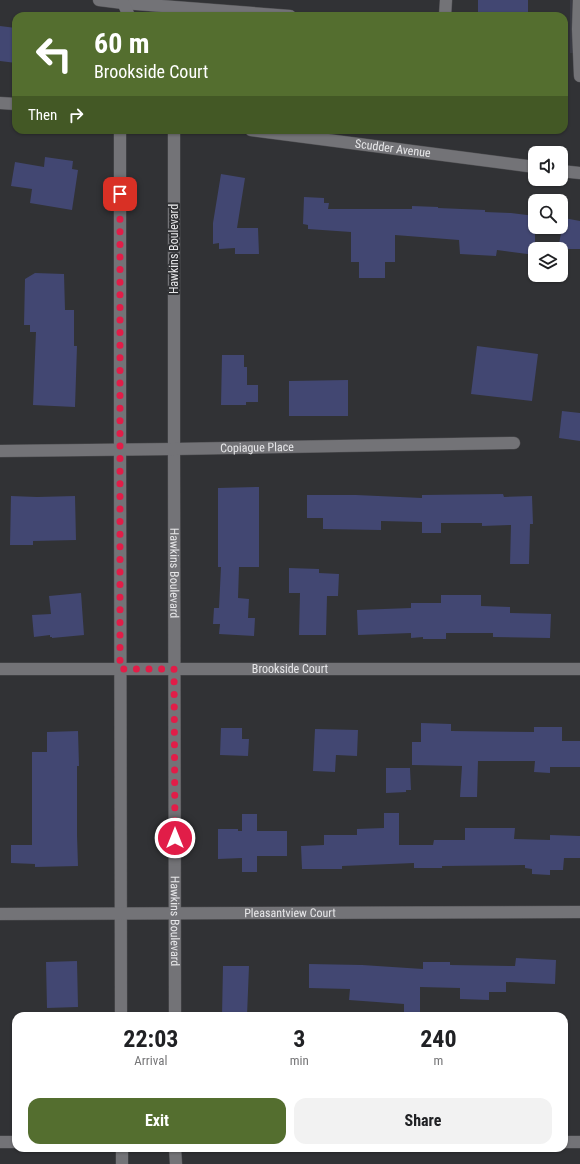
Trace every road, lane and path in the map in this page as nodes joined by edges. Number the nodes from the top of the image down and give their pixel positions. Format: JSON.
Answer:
{"nodes":[{"id":1,"x":99,"y":0,"type":"edge"},
{"id":2,"x":446,"y":0,"type":"edge"},
{"id":3,"x":579,"y":0,"type":"edge"},
{"id":4,"x":122,"y":2,"type":"edge"},
{"id":5,"x":127,"y":12,"type":"edge"},
{"id":6,"x":242,"y":12,"type":"edge"},
{"id":7,"x":445,"y":12,"type":"edge"},
{"id":8,"x":579,"y":29,"type":"edge"},
{"id":9,"x":580,"y":76,"type":"edge"},
{"id":10,"x":0,"y":103,"type":"edge"},
{"id":11,"x":12,"y":104,"type":"edge"},
{"id":12,"x":120,"y":134,"type":"edge"},
{"id":13,"x":174,"y":134,"type":"edge"},
{"id":14,"x":282,"y":134,"type":"edge"},
{"id":15,"x":528,"y":166,"type":"edge"},
{"id":16,"x":568,"y":172,"type":"edge"},
{"id":17,"x":580,"y":173,"type":"edge"},
{"id":18,"x":514,"y":443,"type":"dead end"},
{"id":19,"x":174,"y":449,"type":"junction"},
{"id":20,"x":120,"y":450,"type":"junction"},
{"id":21,"x":0,"y":451,"type":"edge"},
{"id":22,"x":0,"y":669,"type":"edge"},
{"id":23,"x":120,"y":669,"type":"junction"},
{"id":24,"x":174,"y":669,"type":"junction"},
{"id":25,"x":580,"y":669,"type":"edge"},
{"id":26,"x":580,"y":912,"type":"edge"},
{"id":27,"x":175,"y":913,"type":"junction"},
{"id":28,"x":0,"y":914,"type":"edge"},
{"id":29,"x":121,"y":914,"type":"junction"},
{"id":30,"x":122,"y":1012,"type":"edge"},
{"id":31,"x":175,"y":1012,"type":"edge"},
{"id":32,"x":0,"y":1142,"type":"edge"},
{"id":33,"x":12,"y":1142,"type":"edge"},
{"id":34,"x":568,"y":1142,"type":"edge"},
{"id":35,"x":580,"y":1142,"type":"edge"},
{"id":36,"x":122,"y":1152,"type":"edge"},
{"id":37,"x":176,"y":1152,"type":"edge"},
{"id":38,"x":122,"y":1164,"type":"edge"},
{"id":39,"x":176,"y":1164,"type":"edge"}],
"edges":[{"from":1,"to":4,"type":"street"},
{"from":2,"to":7,"type":"street"},
{"from":3,"to":8,"type":"street"},
{"from":4,"to":5,"type":"street"},
{"from":4,"to":6,"type":"street"},
{"from":8,"to":9,"type":"street"},
{"from":10,"to":11,"type":"street"},
{"from":12,"to":20,"type":"street"},
{"from":13,"to":19,"type":"street","name":"Hawkins Boulevard"},
{"from":14,"to":15,"type":"street","name":"Scudder Avenue"},
{"from":16,"to":17,"type":"street"},
{"from":18,"to":19,"type":"street","name":"Copiague Place"},
{"from":19,"to":20,"type":"street","name":"Copiague Place"},
{"from":19,"to":24,"type":"street","name":"Hawkins Boulevard"},
{"from":20,"to":21,"type":"street","name":"Copiague Place"},
{"from":20,"to":23,"type":"street"},
{"from":22,"to":23,"type":"street","name":"Brookside Court"},
{"from":23,"to":24,"type":"street","name":"Brookside Court"},
{"from":23,"to":29,"type":"street"},
{"from":24,"to":25,"type":"street","name":"Brookside Court"},
{"from":24,"to":27,"type":"street","name":"Hawkins Boulevard"},
{"from":26,"to":27,"type":"street","name":"Pleasantview Court"},
{"from":27,"to":29,"type":"street","name":"Pleasantview Court"},
{"from":27,"to":31,"type":"street","name":"Hawkins Boulevard"},
{"from":28,"to":29,"type":"street","name":"Pleasantview Court"},
{"from":29,"to":30,"type":"street"},
{"from":32,"to":33,"type":"street"},
{"from":34,"to":35,"type":"street"},
{"from":36,"to":38,"type":"street"},
{"from":37,"to":39,"type":"street"}]}
